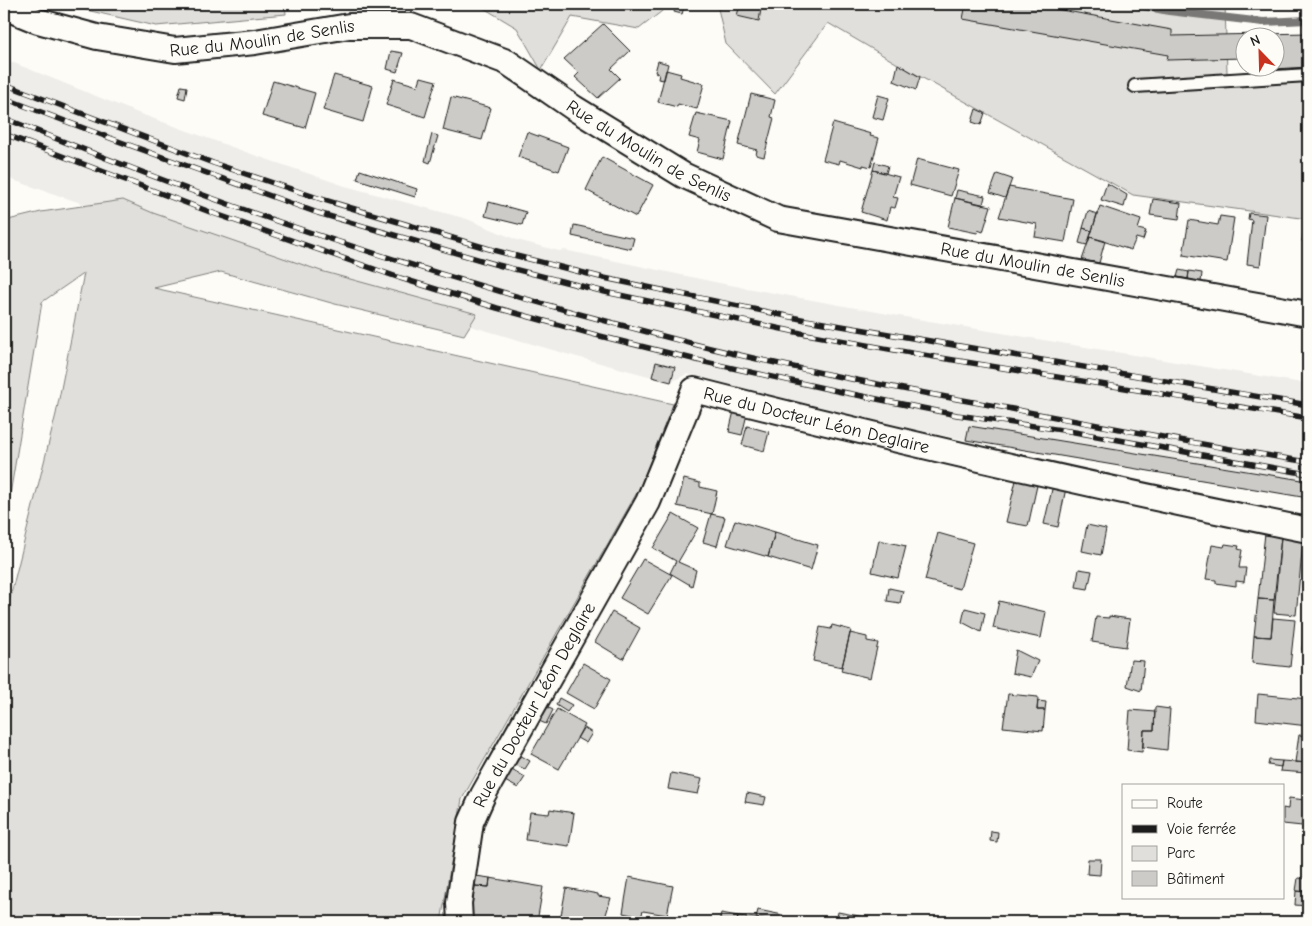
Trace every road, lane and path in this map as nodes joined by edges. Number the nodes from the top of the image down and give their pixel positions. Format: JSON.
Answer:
{"nodes":[{"id":1,"x":4,"y":7,"type":"edge"},
{"id":2,"x":1308,"y":75,"type":"edge"},
{"id":3,"x":1136,"y":86,"type":"dead end"},
{"id":4,"x":1308,"y":314,"type":"edge"},
{"id":5,"x":1308,"y":530,"type":"edge"},
{"id":6,"x":460,"y":922,"type":"edge"}],
"edges":[{"from":1,"to":4,"type":"street","name":"Rue du Moulin de Senlis"},
{"from":2,"to":3,"type":"lane"},
{"from":5,"to":6,"type":"street","name":"Rue du Docteur Léon Deglaire"}]}
